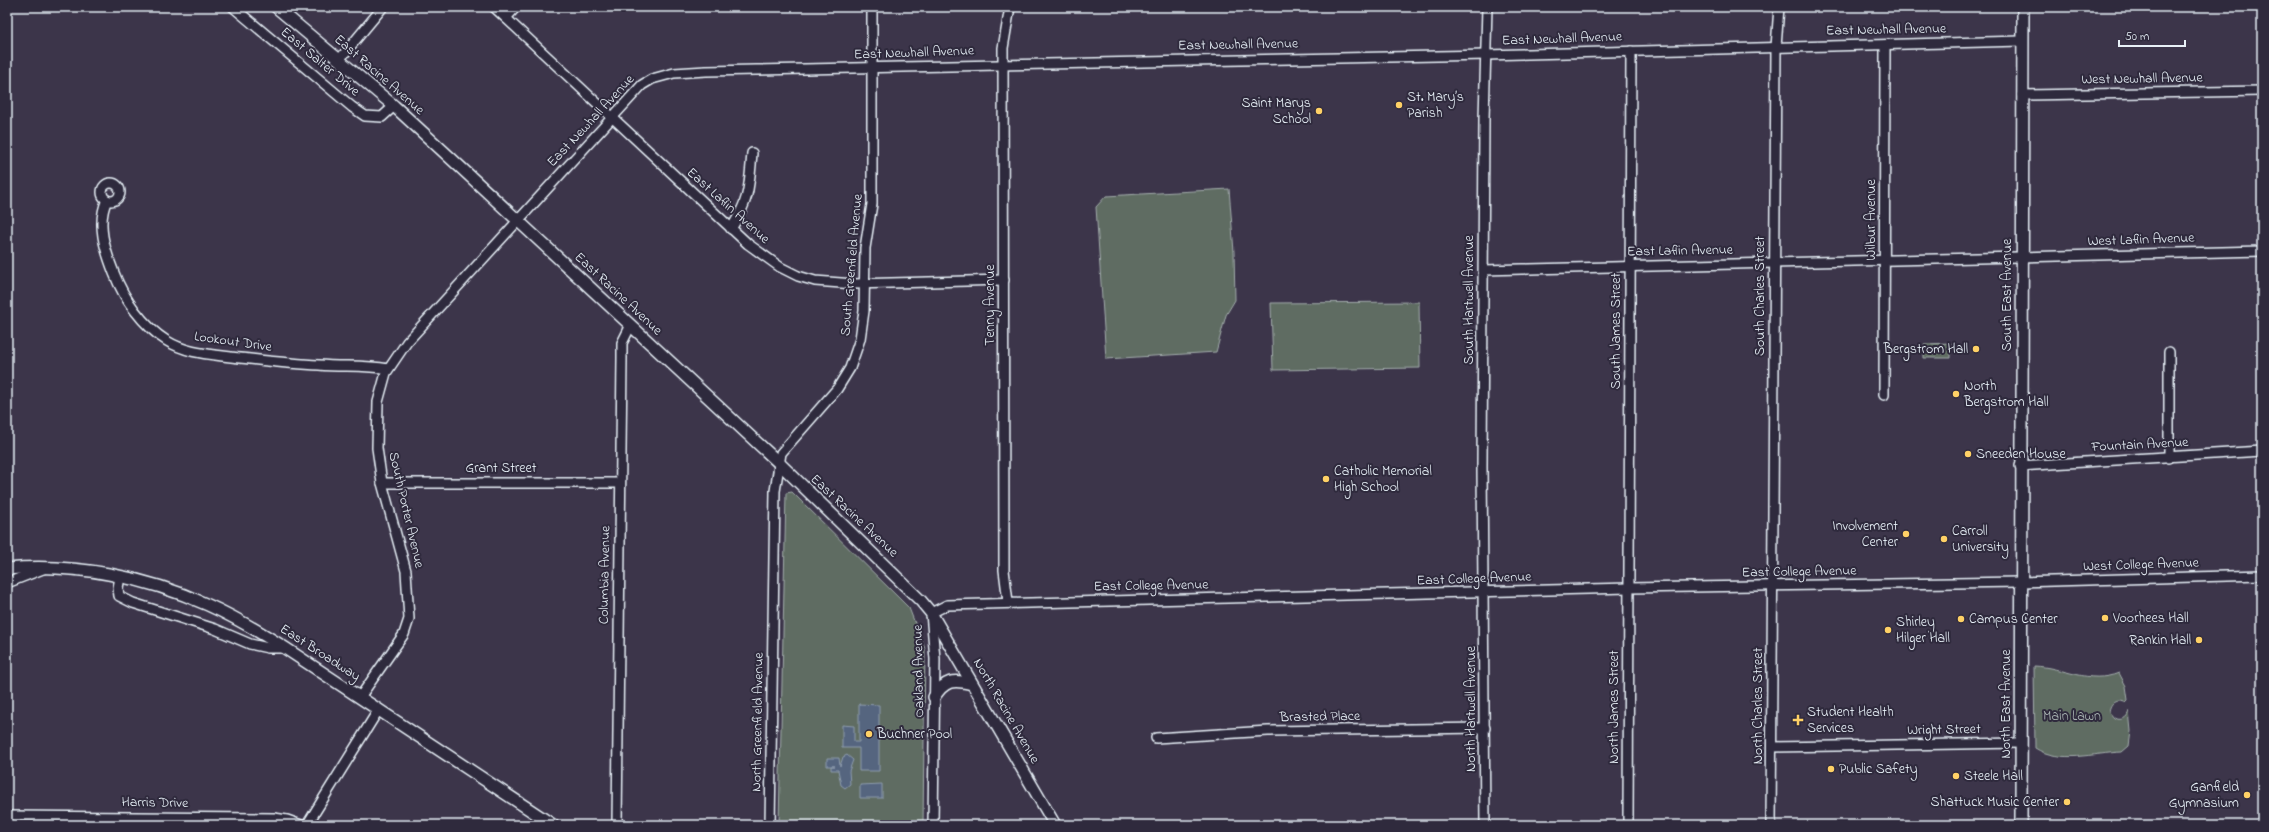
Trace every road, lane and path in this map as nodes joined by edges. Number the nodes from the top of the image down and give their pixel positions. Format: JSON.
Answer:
{"nodes":[{"id":1,"x":233,"y":7,"type":"edge"},
{"id":2,"x":276,"y":7,"type":"edge"},
{"id":3,"x":383,"y":7,"type":"edge"},
{"id":4,"x":494,"y":7,"type":"edge"},
{"id":5,"x":516,"y":7,"type":"edge"},
{"id":6,"x":872,"y":7,"type":"edge"},
{"id":7,"x":1010,"y":7,"type":"edge"},
{"id":8,"x":1487,"y":7,"type":"edge"},
{"id":9,"x":1779,"y":7,"type":"edge"},
{"id":10,"x":2023,"y":7,"type":"edge"},
{"id":11,"x":506,"y":18,"type":"junction"},
{"id":12,"x":2022,"y":41,"type":"junction"},
{"id":13,"x":1885,"y":45,"type":"junction"},
{"id":14,"x":1776,"y":47,"type":"junction"},
{"id":15,"x":1631,"y":50,"type":"junction"},
{"id":16,"x":1487,"y":55,"type":"junction"},
{"id":17,"x":339,"y":60,"type":"junction"},
{"id":18,"x":1003,"y":64,"type":"junction"},
{"id":19,"x":872,"y":68,"type":"junction"},
{"id":20,"x":2262,"y":92,"type":"edge"},
{"id":21,"x":2022,"y":95,"type":"junction"},
{"id":22,"x":394,"y":106,"type":"junction"},
{"id":23,"x":611,"y":117,"type":"junction"},
{"id":24,"x":752,"y":153,"type":"dead end"},
{"id":25,"x":107,"y":200,"type":"dead end"},
{"id":26,"x":516,"y":221,"type":"junction"},
{"id":27,"x":731,"y":229,"type":"junction"},
{"id":28,"x":2262,"y":251,"type":"edge"},
{"id":29,"x":2022,"y":258,"type":"junction"},
{"id":30,"x":1885,"y":261,"type":"junction"},
{"id":31,"x":1774,"y":264,"type":"junction"},
{"id":32,"x":1630,"y":266,"type":"junction"},
{"id":33,"x":1484,"y":270,"type":"junction"},
{"id":34,"x":1004,"y":280,"type":"junction"},
{"id":35,"x":864,"y":284,"type":"junction"},
{"id":36,"x":630,"y":327,"type":"junction"},
{"id":37,"x":2169,"y":352,"type":"dead end"},
{"id":38,"x":388,"y":369,"type":"junction"},
{"id":39,"x":1884,"y":395,"type":"dead end"},
{"id":40,"x":2262,"y":451,"type":"edge"},
{"id":41,"x":2169,"y":458,"type":"junction"},
{"id":42,"x":779,"y":464,"type":"junction"},
{"id":43,"x":2020,"y":466,"type":"junction"},
{"id":44,"x":382,"y":483,"type":"junction"},
{"id":45,"x":620,"y":483,"type":"junction"},
{"id":46,"x":44,"y":568,"type":"junction"},
{"id":47,"x":7,"y":569,"type":"edge"},
{"id":48,"x":2262,"y":575,"type":"edge"},
{"id":49,"x":120,"y":577,"type":"junction"},
{"id":50,"x":2020,"y":582,"type":"junction"},
{"id":51,"x":7,"y":583,"type":"edge"},
{"id":52,"x":1772,"y":586,"type":"junction"},
{"id":53,"x":1629,"y":588,"type":"junction"},
{"id":54,"x":1484,"y":593,"type":"junction"},
{"id":55,"x":1008,"y":602,"type":"junction"},
{"id":56,"x":931,"y":613,"type":"junction"},
{"id":57,"x":773,"y":619,"type":"joint"},
{"id":58,"x":285,"y":648,"type":"junction"},
{"id":59,"x":972,"y":684,"type":"junction"},
{"id":60,"x":360,"y":697,"type":"junction"},
{"id":61,"x":934,"y":697,"type":"junction"},
{"id":62,"x":379,"y":709,"type":"junction"},
{"id":63,"x":1485,"y":728,"type":"junction"},
{"id":64,"x":1156,"y":738,"type":"dead end"},
{"id":65,"x":2021,"y":743,"type":"junction"},
{"id":66,"x":1772,"y":747,"type":"junction"},
{"id":67,"x":7,"y":816,"type":"edge"},
{"id":68,"x":301,"y":825,"type":"edge"},
{"id":69,"x":307,"y":825,"type":"edge"},
{"id":70,"x":553,"y":825,"type":"edge"},
{"id":71,"x":617,"y":825,"type":"edge"},
{"id":72,"x":770,"y":825,"type":"edge"},
{"id":73,"x":933,"y":825,"type":"edge"},
{"id":74,"x":1055,"y":825,"type":"edge"},
{"id":75,"x":1485,"y":825,"type":"edge"},
{"id":76,"x":1628,"y":825,"type":"edge"},
{"id":77,"x":1771,"y":825,"type":"edge"},
{"id":78,"x":2021,"y":825,"type":"edge"}],
"edges":[{"from":1,"to":22,"type":"street","name":"East Salter Drive"},
{"from":2,"to":17,"type":"main road","name":"East Racine Avenue"},
{"from":3,"to":17,"type":"street"},
{"from":4,"to":11,"type":"street","name":"East Laflin Avenue"},
{"from":5,"to":11,"type":"street"},
{"from":6,"to":19,"type":"street","name":"South Greenfield Avenue"},
{"from":7,"to":18,"type":"street","name":"Tenny Avenue"},
{"from":8,"to":16,"type":"street","name":"South Hartwell Avenue"},
{"from":9,"to":14,"type":"street","name":"South Charles Street"},
{"from":10,"to":12,"type":"main road","name":"South East Avenue"},
{"from":11,"to":23,"type":"street","name":"East Laflin Avenue"},
{"from":12,"to":13,"type":"street","name":"East Newhall Avenue"},
{"from":12,"to":21,"type":"main road","name":"South East Avenue"},
{"from":13,"to":14,"type":"street","name":"East Newhall Avenue"},
{"from":13,"to":30,"type":"street","name":"Wilbur Avenue"},
{"from":14,"to":15,"type":"street","name":"East Newhall Avenue"},
{"from":14,"to":31,"type":"street","name":"South Charles Street"},
{"from":15,"to":16,"type":"street","name":"East Newhall Avenue"},
{"from":15,"to":32,"type":"street","name":"South James Street"},
{"from":16,"to":18,"type":"street","name":"East Newhall Avenue"},
{"from":16,"to":33,"type":"street","name":"South Hartwell Avenue"},
{"from":17,"to":22,"type":"main road","name":"East Racine Avenue"},
{"from":18,"to":19,"type":"street","name":"East Newhall Avenue"},
{"from":18,"to":34,"type":"street","name":"Tenny Avenue"},
{"from":19,"to":23,"type":"street","name":"East Newhall Avenue"},
{"from":19,"to":35,"type":"street","name":"South Greenfield Avenue"},
{"from":20,"to":21,"type":"street","name":"West Newhall Avenue"},
{"from":21,"to":29,"type":"main road","name":"South East Avenue"},
{"from":22,"to":26,"type":"main road","name":"East Racine Avenue"},
{"from":23,"to":26,"type":"street","name":"East Newhall Avenue"},
{"from":23,"to":27,"type":"street","name":"East Laflin Avenue"},
{"from":24,"to":27,"type":"street"},
{"from":25,"to":38,"type":"street","name":"Lookout Drive"},
{"from":26,"to":36,"type":"main road","name":"East Racine Avenue"},
{"from":26,"to":38,"type":"street","name":"South Porter Avenue"},
{"from":27,"to":35,"type":"street","name":"East Laflin Avenue"},
{"from":28,"to":29,"type":"street","name":"West Laflin Avenue"},
{"from":29,"to":30,"type":"street","name":"East Laflin Avenue"},
{"from":29,"to":43,"type":"main road","name":"South East Avenue"},
{"from":30,"to":31,"type":"street","name":"East Laflin Avenue"},
{"from":30,"to":39,"type":"street","name":"Wilbur Avenue"},
{"from":31,"to":32,"type":"street","name":"East Laflin Avenue"},
{"from":31,"to":52,"type":"street","name":"South Charles Street"},
{"from":32,"to":33,"type":"street","name":"East Laflin Avenue"},
{"from":32,"to":53,"type":"street","name":"South James Street"},
{"from":33,"to":54,"type":"street","name":"South Hartwell Avenue"},
{"from":34,"to":35,"type":"street","name":"East Laflin Avenue"},
{"from":34,"to":55,"type":"street","name":"Tenny Avenue"},
{"from":35,"to":42,"type":"street","name":"South Greenfield Avenue"},
{"from":36,"to":42,"type":"main road","name":"East Racine Avenue"},
{"from":36,"to":45,"type":"street","name":"Columbia Avenue"},
{"from":37,"to":41,"type":"street"},
{"from":38,"to":44,"type":"street","name":"South Porter Avenue"},
{"from":40,"to":41,"type":"street","name":"Fountain Avenue"},
{"from":41,"to":43,"type":"street","name":"Fountain Avenue"},
{"from":42,"to":56,"type":"main road","name":"East Racine Avenue"},
{"from":42,"to":57,"type":"street","name":"South Greenfield Avenue"},
{"from":43,"to":50,"type":"main road","name":"South East Avenue"},
{"from":44,"to":45,"type":"street","name":"Grant Street"},
{"from":44,"to":60,"type":"street","name":"South Porter Avenue"},
{"from":45,"to":71,"type":"street","name":"Columbia Avenue"},
{"from":46,"to":47,"type":"main road","name":"East Broadway"},
{"from":46,"to":49,"type":"main road","name":"East Broadway"},
{"from":46,"to":51,"type":"street","name":"East Broadway"},
{"from":48,"to":50,"type":"street","name":"West College Avenue"},
{"from":49,"to":58,"type":"main road","name":"East Broadway"},
{"from":49,"to":58,"type":"street"},
{"from":50,"to":52,"type":"street","name":"East College Avenue"},
{"from":50,"to":65,"type":"main road","name":"North East Avenue"},
{"from":52,"to":53,"type":"street","name":"East College Avenue"},
{"from":52,"to":66,"type":"street","name":"North Charles Street"},
{"from":53,"to":54,"type":"street","name":"East College Avenue"},
{"from":53,"to":76,"type":"street","name":"North James Street"},
{"from":54,"to":55,"type":"street","name":"East College Avenue"},
{"from":54,"to":63,"type":"street","name":"North Hartwell Avenue"},
{"from":55,"to":56,"type":"street","name":"East College Avenue"},
{"from":56,"to":59,"type":"main road","name":"North Racine Avenue"},
{"from":56,"to":61,"type":"street","name":"Oakland Avenue"},
{"from":57,"to":72,"type":"street","name":"North Greenfield Avenue"},
{"from":58,"to":60,"type":"main road","name":"East Broadway"},
{"from":59,"to":61,"type":"main road"},
{"from":59,"to":74,"type":"main road","name":"North Racine Avenue"},
{"from":60,"to":62,"type":"main road","name":"East Broadway"},
{"from":61,"to":73,"type":"street","name":"Oakland Avenue"},
{"from":62,"to":69,"type":"street"},
{"from":62,"to":70,"type":"main road","name":"East Broadway"},
{"from":63,"to":64,"type":"street","name":"Brasted Place"},
{"from":63,"to":75,"type":"street","name":"North Hartwell Avenue"},
{"from":65,"to":66,"type":"street","name":"Wright Street"},
{"from":65,"to":78,"type":"main road","name":"North East Avenue"},
{"from":66,"to":77,"type":"street","name":"North Charles Street"},
{"from":67,"to":68,"type":"street","name":"Harris Drive"}]}
